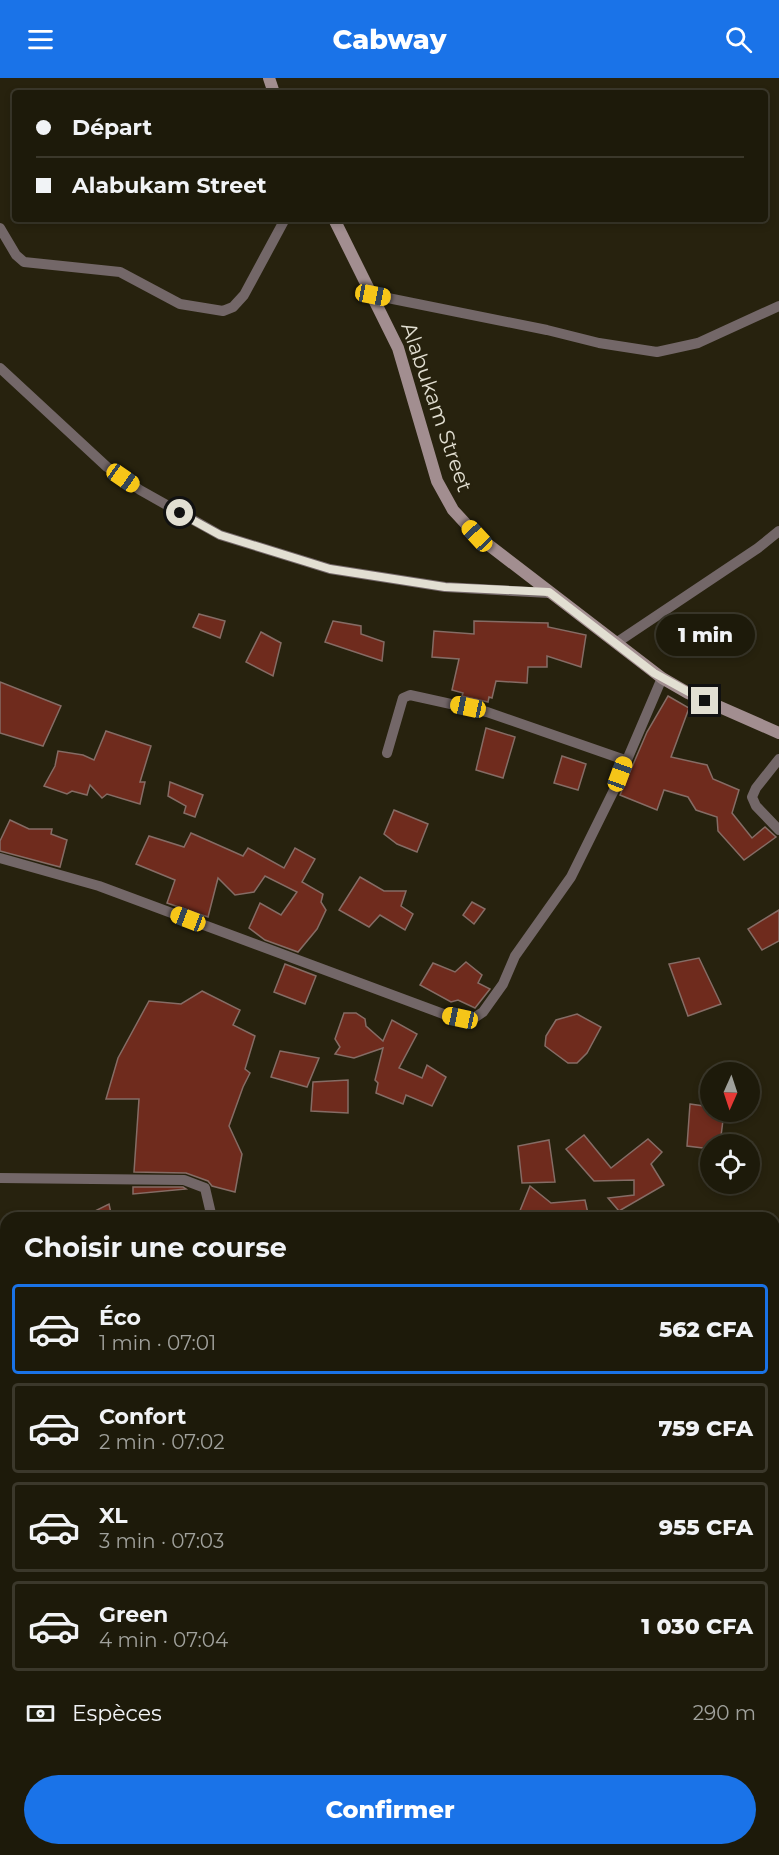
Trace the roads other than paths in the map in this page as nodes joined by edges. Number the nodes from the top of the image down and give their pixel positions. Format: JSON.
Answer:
{"nodes":[{"id":1,"x":283,"y":222,"type":"edge"},
{"id":2,"x":336,"y":222,"type":"edge"},
{"id":3,"x":0,"y":228,"type":"edge"},
{"id":4,"x":373,"y":295,"type":"junction"},
{"id":5,"x":779,"y":306,"type":"edge"},
{"id":6,"x":0,"y":368,"type":"edge"},
{"id":7,"x":779,"y":531,"type":"edge"},
{"id":8,"x":549,"y":592,"type":"junction"},
{"id":9,"x":616,"y":643,"type":"junction"},
{"id":10,"x":662,"y":678,"type":"junction"},
{"id":11,"x":779,"y":733,"type":"edge"},
{"id":12,"x":387,"y":753,"type":"dead end"},
{"id":13,"x":779,"y":759,"type":"edge"},
{"id":14,"x":625,"y":760,"type":"junction"},
{"id":15,"x":779,"y":830,"type":"edge"},
{"id":16,"x":0,"y":858,"type":"edge"},
{"id":17,"x":0,"y":1178,"type":"edge"},
{"id":18,"x":211,"y":1212,"type":"edge"}],
"edges":[{"from":1,"to":3,"type":"street"},
{"from":2,"to":4,"type":"street","name":"Alabukam Street"},
{"from":4,"to":5,"type":"street"},
{"from":4,"to":8,"type":"street","name":"Alabukam Street"},
{"from":6,"to":8,"type":"street"},
{"from":7,"to":9,"type":"street"},
{"from":8,"to":9,"type":"street","name":"Alabukam Street"},
{"from":9,"to":10,"type":"street","name":"Alabukam Street"},
{"from":10,"to":11,"type":"street","name":"Alabukam Street"},
{"from":10,"to":14,"type":"street"},
{"from":12,"to":14,"type":"street"},
{"from":13,"to":15,"type":"street"},
{"from":14,"to":16,"type":"street"},
{"from":17,"to":18,"type":"street"}]}
